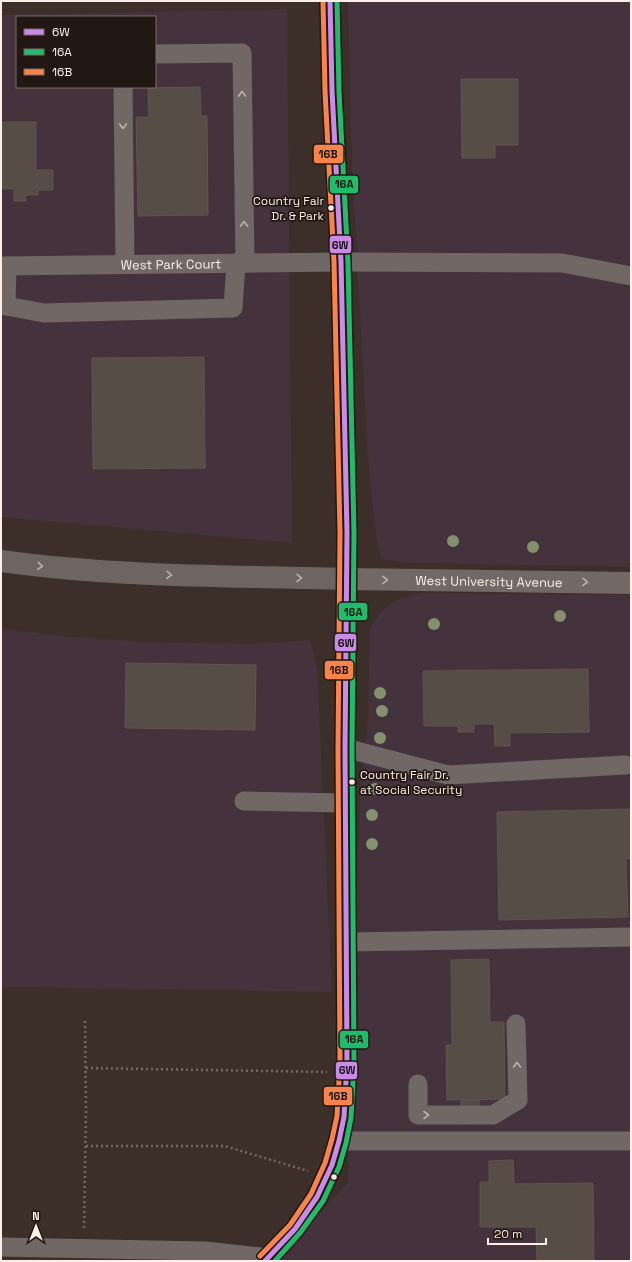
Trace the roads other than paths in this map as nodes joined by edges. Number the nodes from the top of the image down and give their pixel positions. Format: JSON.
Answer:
{"nodes":[{"id":1,"x":330,"y":1,"type":"edge"},
{"id":2,"x":156,"y":54,"type":"edge"},
{"id":3,"x":123,"y":88,"type":"edge"},
{"id":4,"x":341,"y":262,"type":"junction"},
{"id":5,"x":240,"y":263,"type":"junction"},
{"id":6,"x":125,"y":264,"type":"junction"},
{"id":7,"x":4,"y":266,"type":"edge"},
{"id":8,"x":631,"y":276,"type":"edge"},
{"id":9,"x":1,"y":561,"type":"edge"},
{"id":10,"x":346,"y":579,"type":"junction"},
{"id":11,"x":631,"y":583,"type":"edge"},
{"id":12,"x":345,"y":748,"type":"junction"},
{"id":13,"x":625,"y":765,"type":"dead end"},
{"id":14,"x":244,"y":801,"type":"dead end"},
{"id":15,"x":346,"y":803,"type":"junction"},
{"id":16,"x":631,"y":937,"type":"edge"},
{"id":17,"x":347,"y":942,"type":"junction"},
{"id":18,"x":516,"y":1024,"type":"dead end"},
{"id":19,"x":418,"y":1084,"type":"dead end"},
{"id":20,"x":339,"y":1141,"type":"junction"},
{"id":21,"x":631,"y":1141,"type":"edge"},
{"id":22,"x":1,"y":1247,"type":"edge"},
{"id":23,"x":267,"y":1260,"type":"edge"}],
"edges":[{"from":1,"to":4,"type":"street"},
{"from":5,"to":2,"type":"street","one_way":true},
{"from":3,"to":6,"type":"street","one_way":true},
{"from":4,"to":5,"type":"street","name":"West Park Court"},
{"from":4,"to":8,"type":"street","name":"West Park Court"},
{"from":4,"to":10,"type":"street"},
{"from":5,"to":6,"type":"street","name":"West Park Court"},
{"from":5,"to":7,"type":"street"},
{"from":6,"to":7,"type":"street","name":"West Park Court"},
{"from":9,"to":10,"type":"highway","one_way":true},
{"from":10,"to":11,"type":"main road","name":"West University Avenue","one_way":true},
{"from":10,"to":12,"type":"street"},
{"from":12,"to":13,"type":"street"},
{"from":12,"to":15,"type":"street"},
{"from":14,"to":15,"type":"street"},
{"from":15,"to":17,"type":"street"},
{"from":16,"to":17,"type":"street"},
{"from":17,"to":20,"type":"street"},
{"from":19,"to":18,"type":"street","one_way":true},
{"from":20,"to":21,"type":"street"},
{"from":20,"to":23,"type":"street"},
{"from":22,"to":23,"type":"street"}]}
